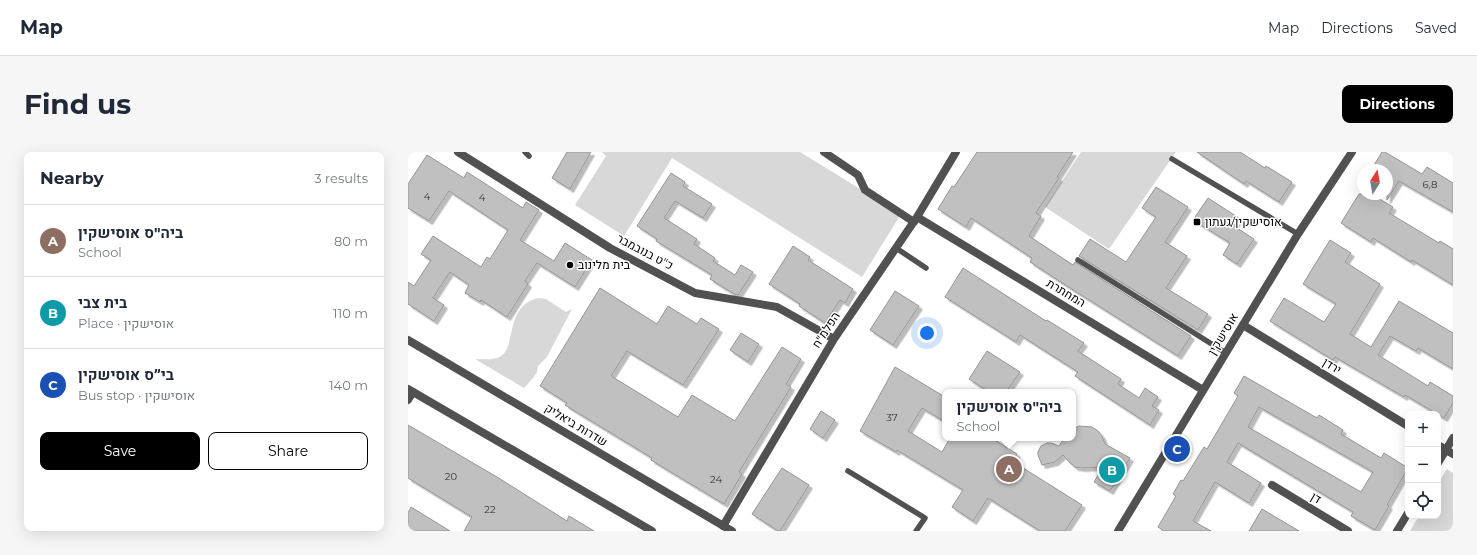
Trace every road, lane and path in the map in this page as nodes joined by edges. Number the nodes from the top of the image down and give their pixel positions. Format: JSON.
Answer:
{"nodes":[{"id":1,"x":458,"y":152,"type":"edge"},
{"id":2,"x":824,"y":152,"type":"edge"},
{"id":3,"x":956,"y":152,"type":"edge"},
{"id":4,"x":1352,"y":152,"type":"edge"},
{"id":5,"x":1172,"y":159,"type":"dead end"},
{"id":6,"x":915,"y":219,"type":"junction"},
{"id":7,"x":1298,"y":234,"type":"junction"},
{"id":8,"x":896,"y":248,"type":"junction"},
{"id":9,"x":1078,"y":260,"type":"dead end"},
{"id":10,"x":926,"y":268,"type":"dead end"},
{"id":11,"x":1243,"y":325,"type":"junction"},
{"id":12,"x":834,"y":339,"type":"junction"},
{"id":13,"x":408,"y":340,"type":"edge"},
{"id":14,"x":1226,"y":353,"type":"junction"},
{"id":15,"x":1203,"y":390,"type":"junction"},
{"id":16,"x":410,"y":391,"type":"edge"},
{"id":17,"x":408,"y":400,"type":"edge"},
{"id":18,"x":1405,"y":424,"type":"edge"},
{"id":19,"x":1453,"y":438,"type":"edge"},
{"id":20,"x":1449,"y":452,"type":"edge"},
{"id":21,"x":1441,"y":460,"type":"edge"},
{"id":22,"x":848,"y":471,"type":"dead end"},
{"id":23,"x":1272,"y":485,"type":"dead end"},
{"id":24,"x":1405,"y":518,"type":"edge"},
{"id":25,"x":723,"y":526,"type":"junction"},
{"id":26,"x":652,"y":531,"type":"edge"},
{"id":27,"x":732,"y":531,"type":"edge"},
{"id":28,"x":916,"y":531,"type":"edge"},
{"id":29,"x":1118,"y":531,"type":"edge"},
{"id":30,"x":1348,"y":531,"type":"edge"},
{"id":31,"x":1397,"y":531,"type":"edge"}],
"edges":[{"from":1,"to":12,"type":"street","name":"כ\"ט בנובמבר"},
{"from":2,"to":6,"type":"street","name":"המחתרת"},
{"from":3,"to":6,"type":"street","name":"הפלמ\"ח"},
{"from":4,"to":7,"type":"street","name":"אוסישקין"},
{"from":5,"to":7,"type":"lane"},
{"from":6,"to":8,"type":"street","name":"הפלמ\"ח"},
{"from":6,"to":15,"type":"street","name":"המחתרת"},
{"from":7,"to":11,"type":"street","name":"אוסישקין"},
{"from":8,"to":10,"type":"lane"},
{"from":8,"to":12,"type":"street","name":"הפלמ\"ח"},
{"from":9,"to":14,"type":"lane"},
{"from":11,"to":14,"type":"street","name":"אוסישקין"},
{"from":11,"to":18,"type":"street","name":"ירדן"},
{"from":12,"to":25,"type":"street","name":"הפלמ\"ח"},
{"from":13,"to":25,"type":"street","name":"שדרות ביאליק"},
{"from":14,"to":15,"type":"street","name":"אוסישקין"},
{"from":15,"to":29,"type":"street","name":"אוסישקין"},
{"from":16,"to":17,"type":"street"},
{"from":16,"to":26,"type":"street"},
{"from":19,"to":20,"type":"street"},
{"from":20,"to":21,"type":"street"},
{"from":22,"to":28,"type":"lane"},
{"from":23,"to":30,"type":"street","name":"דן"},
{"from":24,"to":31,"type":"street"},
{"from":25,"to":27,"type":"street","name":"שדרות ביאליק"}]}
